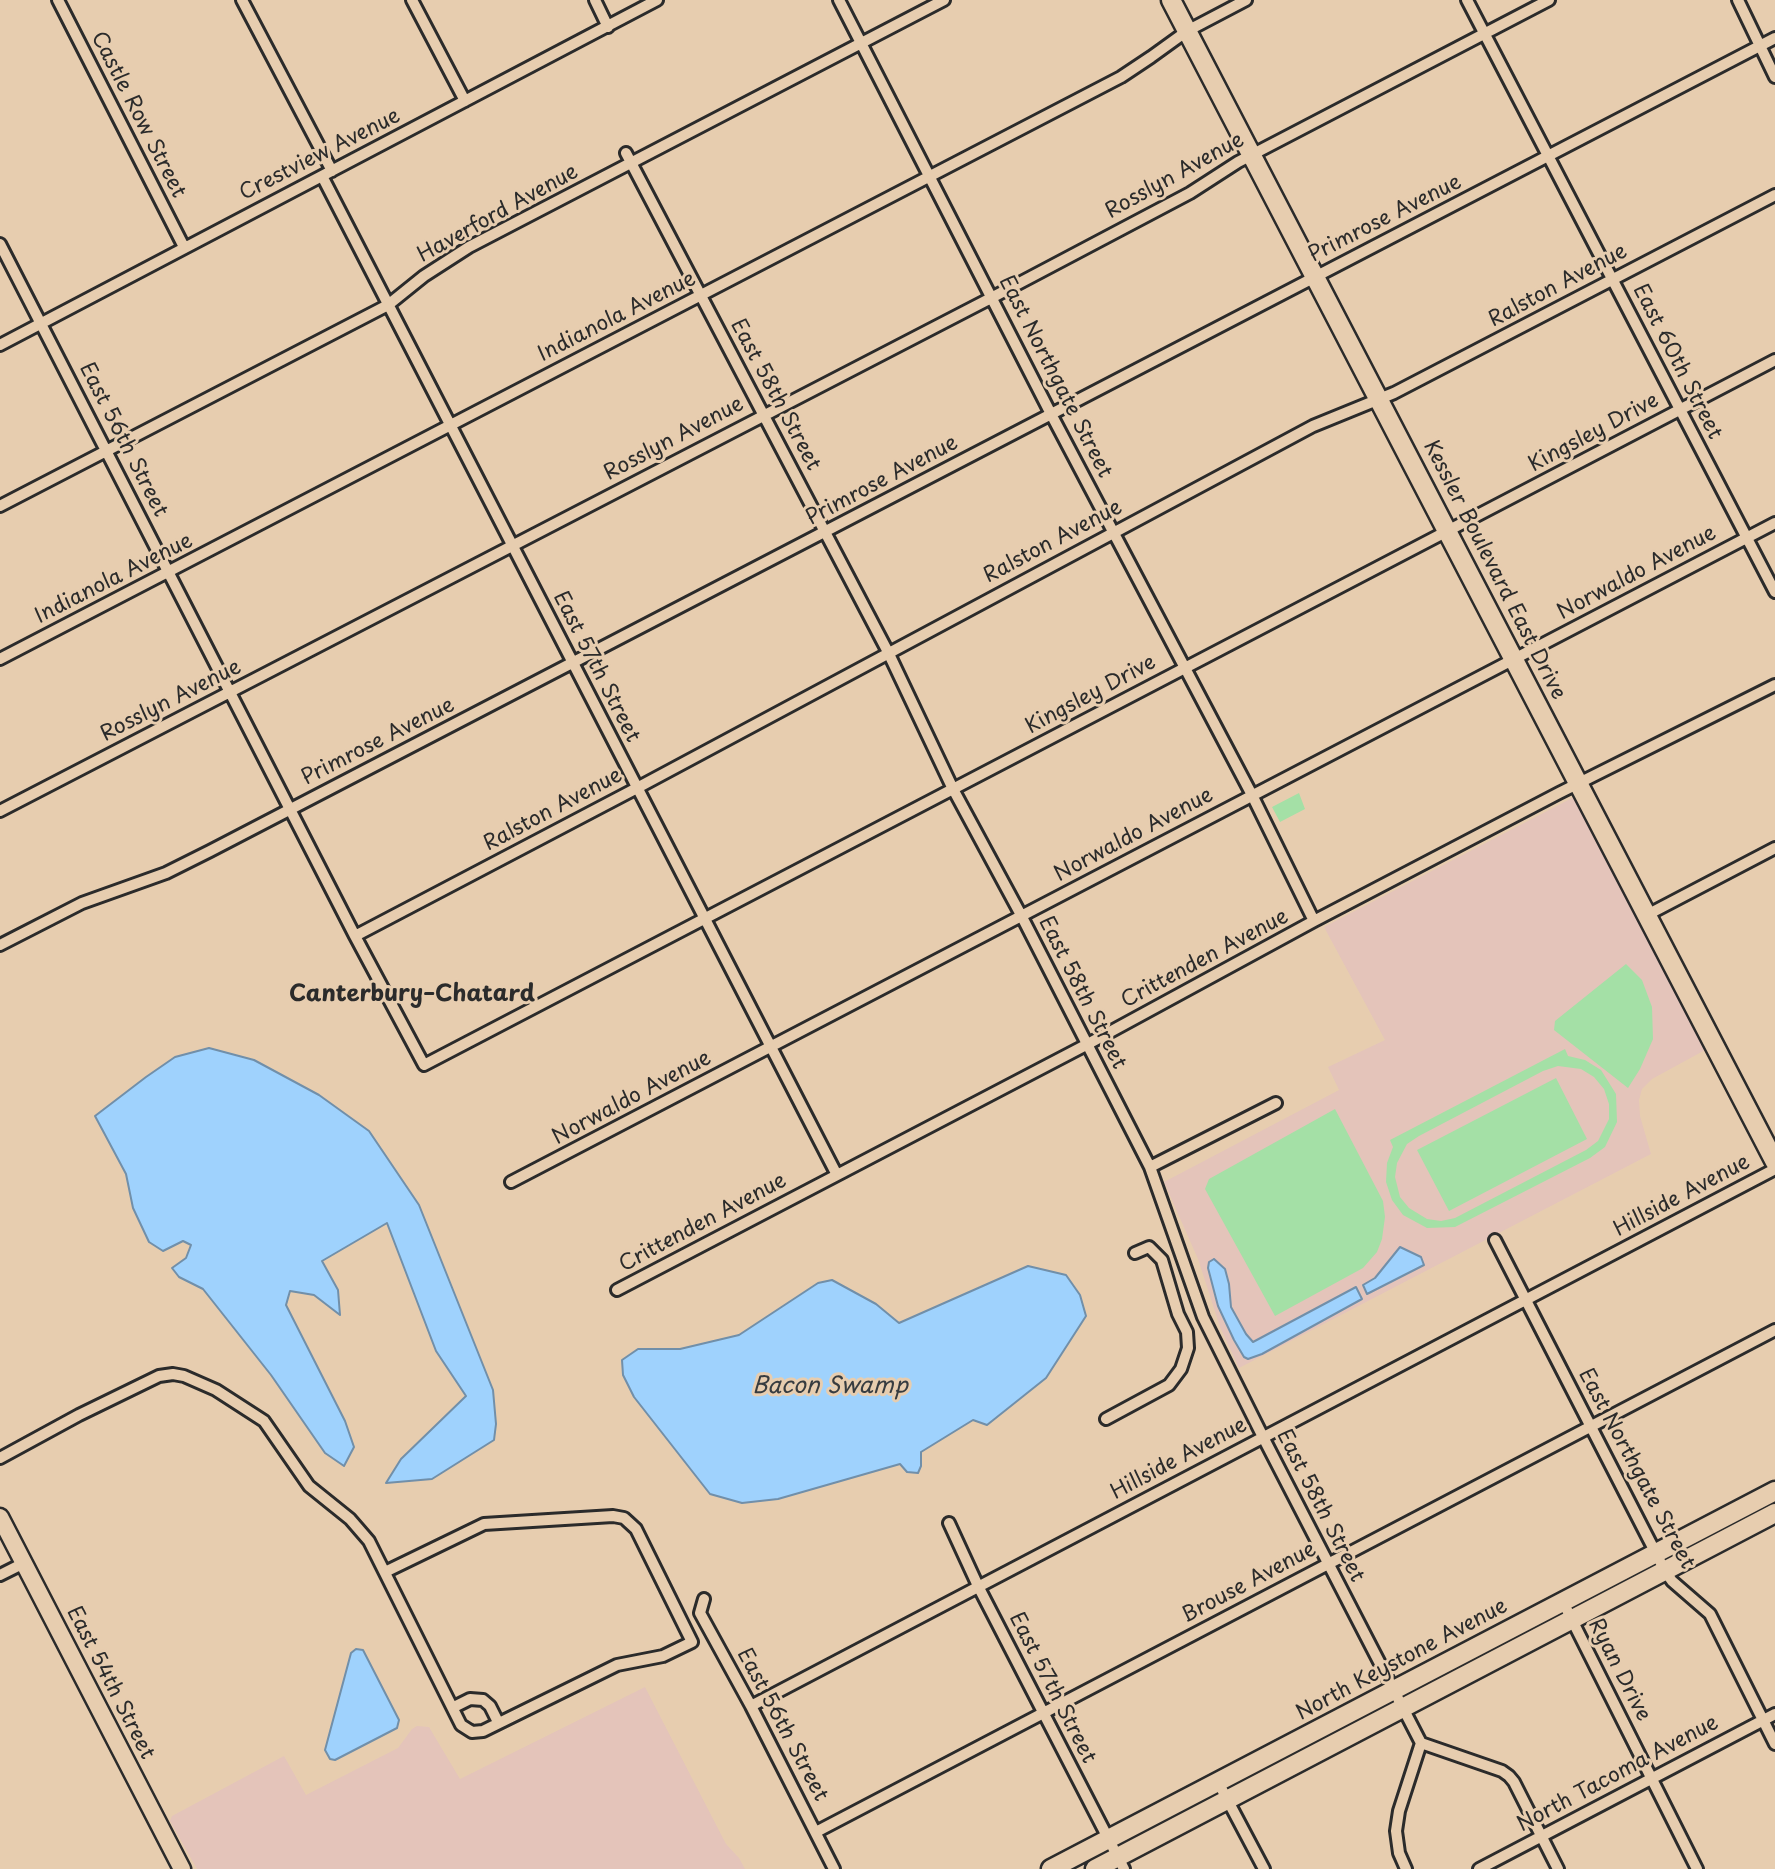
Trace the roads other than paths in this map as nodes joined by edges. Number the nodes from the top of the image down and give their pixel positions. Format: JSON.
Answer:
{"nodes":[{"id":1,"x":58,"y":0,"type":"edge"},
{"id":2,"x":242,"y":0,"type":"edge"},
{"id":3,"x":412,"y":0,"type":"edge"},
{"id":4,"x":595,"y":0,"type":"edge"},
{"id":5,"x":657,"y":0,"type":"edge"},
{"id":6,"x":839,"y":0,"type":"edge"},
{"id":7,"x":944,"y":0,"type":"edge"},
{"id":8,"x":1171,"y":0,"type":"edge"},
{"id":9,"x":1246,"y":0,"type":"edge"},
{"id":10,"x":1467,"y":0,"type":"edge"},
{"id":11,"x":1549,"y":0,"type":"edge"},
{"id":12,"x":1738,"y":0,"type":"edge"},
{"id":13,"x":608,"y":27,"type":"junction"},
{"id":14,"x":1187,"y":31,"type":"junction"},
{"id":15,"x":1484,"y":34,"type":"junction"},
{"id":16,"x":1775,"y":38,"type":"edge"},
{"id":17,"x":861,"y":43,"type":"junction"},
{"id":18,"x":1760,"y":46,"type":"junction"},
{"id":19,"x":1775,"y":77,"type":"edge"},
{"id":20,"x":465,"y":101,"type":"junction"},
{"id":21,"x":1251,"y":155,"type":"junction"},
{"id":22,"x":1548,"y":156,"type":"junction"},
{"id":23,"x":629,"y":158,"type":"junction"},
{"id":24,"x":327,"y":174,"type":"junction"},
{"id":25,"x":930,"y":176,"type":"junction"},
{"id":26,"x":1775,"y":195,"type":"edge"},
{"id":27,"x":0,"y":244,"type":"edge"},
{"id":28,"x":184,"y":247,"type":"junction"},
{"id":29,"x":1315,"y":277,"type":"junction"},
{"id":30,"x":1613,"y":279,"type":"junction"},
{"id":31,"x":700,"y":296,"type":"junction"},
{"id":32,"x":993,"y":297,"type":"junction"},
{"id":33,"x":388,"y":305,"type":"junction"},
{"id":34,"x":41,"y":323,"type":"junction"},
{"id":35,"x":0,"y":345,"type":"edge"},
{"id":36,"x":1775,"y":360,"type":"edge"},
{"id":37,"x":1379,"y":400,"type":"junction"},
{"id":38,"x":1681,"y":410,"type":"junction"},
{"id":39,"x":763,"y":414,"type":"junction"},
{"id":40,"x":1051,"y":414,"type":"junction"},
{"id":41,"x":450,"y":426,"type":"junction"},
{"id":42,"x":107,"y":451,"type":"junction"},
{"id":43,"x":0,"y":506,"type":"edge"},
{"id":44,"x":1775,"y":523,"type":"edge"},
{"id":45,"x":1113,"y":531,"type":"junction"},
{"id":46,"x":1448,"y":531,"type":"junction"},
{"id":47,"x":826,"y":532,"type":"junction"},
{"id":48,"x":1747,"y":538,"type":"junction"},
{"id":49,"x":512,"y":546,"type":"junction"},
{"id":50,"x":169,"y":572,"type":"junction"},
{"id":51,"x":1775,"y":592,"type":"edge"},
{"id":52,"x":888,"y":652,"type":"junction"},
{"id":53,"x":0,"y":659,"type":"edge"},
{"id":54,"x":1514,"y":659,"type":"junction"},
{"id":55,"x":573,"y":664,"type":"junction"},
{"id":56,"x":1184,"y":668,"type":"junction"},
{"id":57,"x":1775,"y":685,"type":"edge"},
{"id":58,"x":231,"y":693,"type":"junction"},
{"id":59,"x":1580,"y":785,"type":"junction"},
{"id":60,"x":637,"y":788,"type":"junction"},
{"id":61,"x":953,"y":789,"type":"junction"},
{"id":62,"x":1251,"y":796,"type":"junction"},
{"id":63,"x":290,"y":809,"type":"junction"},
{"id":64,"x":0,"y":811,"type":"edge"},
{"id":65,"x":1775,"y":848,"type":"edge"},
{"id":66,"x":1021,"y":915,"type":"junction"},
{"id":67,"x":1647,"y":915,"type":"junction"},
{"id":68,"x":704,"y":918,"type":"junction"},
{"id":69,"x":1314,"y":921,"type":"junction"},
{"id":70,"x":355,"y":936,"type":"junction"},
{"id":71,"x":0,"y":945,"type":"edge"},
{"id":72,"x":1086,"y":1045,"type":"junction"},
{"id":73,"x":771,"y":1047,"type":"junction"},
{"id":74,"x":425,"y":1065,"type":"joint"},
{"id":75,"x":1276,"y":1103,"type":"dead end"},
{"id":76,"x":1775,"y":1162,"type":"edge"},
{"id":77,"x":1150,"y":1167,"type":"junction"},
{"id":78,"x":1775,"y":1170,"type":"edge"},
{"id":79,"x":837,"y":1175,"type":"junction"},
{"id":80,"x":511,"y":1182,"type":"dead end"},
{"id":81,"x":1495,"y":1240,"type":"dead end"},
{"id":82,"x":1135,"y":1253,"type":"dead end"},
{"id":83,"x":617,"y":1290,"type":"dead end"},
{"id":84,"x":1525,"y":1300,"type":"junction"},
{"id":85,"x":1203,"y":1317,"type":"junction"},
{"id":86,"x":1184,"y":1325,"type":"junction"},
{"id":87,"x":1775,"y":1330,"type":"edge"},
{"id":88,"x":1106,"y":1419,"type":"dead end"},
{"id":89,"x":1590,"y":1428,"type":"junction"},
{"id":90,"x":1262,"y":1437,"type":"junction"},
{"id":91,"x":0,"y":1458,"type":"edge"},
{"id":92,"x":1775,"y":1491,"type":"edge"},
{"id":93,"x":1775,"y":1513,"type":"edge"},
{"id":94,"x":0,"y":1517,"type":"edge"},
{"id":95,"x":949,"y":1523,"type":"dead end"},
{"id":96,"x":1655,"y":1553,"type":"junction"},
{"id":97,"x":24,"y":1563,"type":"junction"},
{"id":98,"x":1328,"y":1563,"type":"junction"},
{"id":99,"x":1665,"y":1571,"type":"junction"},
{"id":100,"x":385,"y":1572,"type":"junction"},
{"id":101,"x":0,"y":1575,"type":"edge"},
{"id":102,"x":978,"y":1586,"type":"junction"},
{"id":103,"x":704,"y":1599,"type":"dead end"},
{"id":104,"x":1563,"y":1602,"type":"junction"},
{"id":105,"x":1572,"y":1620,"type":"junction"},
{"id":106,"x":1394,"y":1690,"type":"junction"},
{"id":107,"x":751,"y":1706,"type":"junction"},
{"id":108,"x":454,"y":1707,"type":"junction"},
{"id":109,"x":1403,"y":1708,"type":"junction"},
{"id":110,"x":1043,"y":1712,"type":"junction"},
{"id":111,"x":1775,"y":1714,"type":"edge"},
{"id":112,"x":1763,"y":1720,"type":"junction"},
{"id":113,"x":498,"y":1722,"type":"junction"},
{"id":114,"x":1422,"y":1743,"type":"junction"},
{"id":115,"x":1775,"y":1744,"type":"edge"},
{"id":116,"x":1651,"y":1778,"type":"junction"},
{"id":117,"x":1218,"y":1782,"type":"junction"},
{"id":118,"x":1228,"y":1800,"type":"junction"},
{"id":119,"x":816,"y":1832,"type":"junction"},
{"id":120,"x":1541,"y":1836,"type":"junction"},
{"id":121,"x":1109,"y":1839,"type":"junction"},
{"id":122,"x":1121,"y":1863,"type":"edge"},
{"id":123,"x":182,"y":1869,"type":"edge"},
{"id":124,"x":834,"y":1869,"type":"edge"},
{"id":125,"x":1051,"y":1869,"type":"edge"},
{"id":126,"x":1095,"y":1869,"type":"edge"},
{"id":127,"x":1264,"y":1869,"type":"edge"},
{"id":128,"x":1406,"y":1869,"type":"edge"},
{"id":129,"x":1479,"y":1869,"type":"edge"},
{"id":130,"x":1558,"y":1869,"type":"edge"},
{"id":131,"x":1698,"y":1869,"type":"edge"}],
"edges":[{"from":1,"to":28,"type":"street","name":"Castle Row Street"},
{"from":2,"to":24,"type":"street","name":"East 57th Street"},
{"from":3,"to":20,"type":"street"},
{"from":4,"to":13,"type":"street"},
{"from":5,"to":13,"type":"street","name":"Crestview Avenue"},
{"from":6,"to":17,"type":"street","name":"East Northgate Street"},
{"from":7,"to":17,"type":"street","name":"Haverford Avenue"},
{"from":8,"to":14,"type":"main road","name":"Kessler Boulevard East Drive"},
{"from":9,"to":14,"type":"street","name":"Indianola Avenue"},
{"from":10,"to":15,"type":"street","name":"East 60th Street"},
{"from":11,"to":15,"type":"street","name":"Rosslyn Avenue"},
{"from":12,"to":18,"type":"street"},
{"from":13,"to":20,"type":"street","name":"Crestview Avenue"},
{"from":14,"to":21,"type":"main road","name":"Kessler Boulevard East Drive"},
{"from":14,"to":25,"type":"street","name":"Indianola Avenue"},
{"from":15,"to":21,"type":"street","name":"Rosslyn Avenue"},
{"from":15,"to":22,"type":"street","name":"East 60th Street"},
{"from":16,"to":18,"type":"street","name":"Primrose Avenue"},
{"from":17,"to":23,"type":"street","name":"Haverford Avenue"},
{"from":17,"to":25,"type":"street","name":"East Northgate Street"},
{"from":18,"to":19,"type":"street"},
{"from":18,"to":22,"type":"street","name":"Primrose Avenue"},
{"from":20,"to":24,"type":"street","name":"Crestview Avenue"},
{"from":21,"to":29,"type":"main road","name":"Kessler Boulevard East Drive"},
{"from":21,"to":32,"type":"street","name":"Rosslyn Avenue"},
{"from":22,"to":29,"type":"street","name":"Primrose Avenue"},
{"from":22,"to":30,"type":"street","name":"East 60th Street"},
{"from":23,"to":31,"type":"street","name":"East 58th Street"},
{"from":23,"to":33,"type":"street","name":"Haverford Avenue"},
{"from":24,"to":28,"type":"street","name":"Crestview Avenue"},
{"from":24,"to":33,"type":"street","name":"East 57th Street"},
{"from":25,"to":31,"type":"street","name":"Indianola Avenue"},
{"from":25,"to":32,"type":"street","name":"East Northgate Street"},
{"from":26,"to":30,"type":"street","name":"Ralston Avenue"},
{"from":27,"to":34,"type":"street","name":"East 56th Street"},
{"from":28,"to":34,"type":"street","name":"Crestview Avenue"},
{"from":29,"to":37,"type":"main road","name":"Kessler Boulevard East Drive"},
{"from":29,"to":40,"type":"street","name":"Primrose Avenue"},
{"from":30,"to":37,"type":"street","name":"Ralston Avenue"},
{"from":30,"to":38,"type":"street","name":"East 60th Street"},
{"from":31,"to":39,"type":"street","name":"East 58th Street"},
{"from":31,"to":41,"type":"street","name":"Indianola Avenue"},
{"from":32,"to":39,"type":"street","name":"Rosslyn Avenue"},
{"from":32,"to":40,"type":"street","name":"East Northgate Street"},
{"from":33,"to":41,"type":"street","name":"East 57th Street"},
{"from":33,"to":42,"type":"street","name":"Haverford Avenue"},
{"from":34,"to":35,"type":"street","name":"Crestview Avenue"},
{"from":34,"to":42,"type":"street","name":"East 56th Street"},
{"from":36,"to":38,"type":"street","name":"Kingsley Drive"},
{"from":37,"to":45,"type":"street","name":"Ralston Avenue"},
{"from":37,"to":46,"type":"main road","name":"Kessler Boulevard East Drive"},
{"from":38,"to":46,"type":"street","name":"Kingsley Drive"},
{"from":38,"to":48,"type":"street","name":"East 60th Street"},
{"from":39,"to":47,"type":"street","name":"East 58th Street"},
{"from":39,"to":49,"type":"street","name":"Rosslyn Avenue"},
{"from":40,"to":45,"type":"street","name":"East Northgate Street"},
{"from":40,"to":47,"type":"street","name":"Primrose Avenue"},
{"from":41,"to":49,"type":"street","name":"East 57th Street"},
{"from":41,"to":50,"type":"street","name":"Indianola Avenue"},
{"from":42,"to":43,"type":"street","name":"Haverford Avenue"},
{"from":42,"to":50,"type":"street","name":"East 56th Street"},
{"from":44,"to":48,"type":"street","name":"Norwaldo Avenue"},
{"from":45,"to":52,"type":"street","name":"Ralston Avenue"},
{"from":45,"to":56,"type":"street","name":"East Northgate Street"},
{"from":46,"to":54,"type":"main road","name":"Kessler Boulevard East Drive"},
{"from":46,"to":56,"type":"street","name":"Kingsley Drive"},
{"from":47,"to":52,"type":"street","name":"East 58th Street"},
{"from":47,"to":55,"type":"street","name":"Primrose Avenue"},
{"from":48,"to":51,"type":"street","name":"East 60th Street"},
{"from":48,"to":54,"type":"street","name":"Norwaldo Avenue"},
{"from":49,"to":55,"type":"street","name":"East 57th Street"},
{"from":49,"to":58,"type":"street","name":"Rosslyn Avenue"},
{"from":50,"to":53,"type":"street","name":"Indianola Avenue"},
{"from":50,"to":58,"type":"street","name":"East 56th Street"},
{"from":52,"to":60,"type":"street","name":"Ralston Avenue"},
{"from":52,"to":61,"type":"street","name":"East 58th Street"},
{"from":54,"to":59,"type":"main road","name":"Kessler Boulevard East Drive"},
{"from":54,"to":62,"type":"street","name":"Norwaldo Avenue"},
{"from":55,"to":60,"type":"street","name":"East 57th Street"},
{"from":55,"to":63,"type":"street","name":"Primrose Avenue"},
{"from":56,"to":61,"type":"street","name":"Kingsley Drive"},
{"from":56,"to":62,"type":"street","name":"East Northgate Street"},
{"from":57,"to":59,"type":"street","name":"Crittenden Avenue"},
{"from":58,"to":63,"type":"street","name":"East 56th Street"},
{"from":58,"to":64,"type":"street","name":"Rosslyn Avenue"},
{"from":59,"to":67,"type":"main road","name":"Kessler Boulevard East Drive"},
{"from":59,"to":69,"type":"street","name":"Crittenden Avenue"},
{"from":60,"to":68,"type":"street","name":"East 57th Street"},
{"from":60,"to":70,"type":"street","name":"Ralston Avenue"},
{"from":61,"to":66,"type":"street","name":"East 58th Street"},
{"from":61,"to":68,"type":"street","name":"Kingsley Drive"},
{"from":62,"to":66,"type":"street","name":"Norwaldo Avenue"},
{"from":62,"to":69,"type":"street","name":"East Northgate Street"},
{"from":63,"to":70,"type":"street","name":"East 56th Street"},
{"from":63,"to":71,"type":"street","name":"Primrose Avenue"},
{"from":65,"to":67,"type":"street"},
{"from":66,"to":72,"type":"street","name":"East 58th Street"},
{"from":66,"to":73,"type":"street","name":"Norwaldo Avenue"},
{"from":67,"to":76,"type":"main road","name":"Kessler Boulevard East Drive"},
{"from":68,"to":73,"type":"street","name":"East 57th Street"},
{"from":68,"to":74,"type":"street","name":"Kingsley Drive"},
{"from":69,"to":72,"type":"street","name":"Crittenden Avenue"},
{"from":70,"to":74,"type":"street","name":"East 56th Street"},
{"from":72,"to":77,"type":"street","name":"East 58th Street"},
{"from":72,"to":79,"type":"street","name":"Crittenden Avenue"},
{"from":73,"to":79,"type":"street","name":"East 57th Street"},
{"from":73,"to":80,"type":"street","name":"Norwaldo Avenue"},
{"from":75,"to":77,"type":"street"},
{"from":77,"to":85,"type":"street","name":"East 58th Street"},
{"from":78,"to":84,"type":"street","name":"Hillside Avenue"},
{"from":79,"to":83,"type":"street","name":"Crittenden Avenue"},
{"from":81,"to":84,"type":"street","name":"East Northgate Street"},
{"from":82,"to":86,"type":"street"},
{"from":84,"to":89,"type":"street","name":"East Northgate Street"},
{"from":84,"to":90,"type":"street","name":"Hillside Avenue"},
{"from":85,"to":86,"type":"street"},
{"from":85,"to":90,"type":"street","name":"East 58th Street"},
{"from":86,"to":88,"type":"street"},
{"from":87,"to":89,"type":"street","name":"Brouse Avenue"},
{"from":89,"to":96,"type":"street","name":"East Northgate Street"},
{"from":89,"to":98,"type":"street","name":"Brouse Avenue"},
{"from":90,"to":98,"type":"street","name":"East 58th Street"},
{"from":90,"to":102,"type":"street","name":"Hillside Avenue"},
{"from":91,"to":100,"type":"street"},
{"from":92,"to":96,"type":"main road","name":"North Keystone Avenue"},
{"from":93,"to":99,"type":"main road","name":"North Keystone Avenue"},
{"from":94,"to":97,"type":"street","name":"East 54th Street"},
{"from":95,"to":102,"type":"street","name":"East 57th Street"},
{"from":96,"to":99,"type":"street","name":"East Northgate Street"},
{"from":96,"to":104,"type":"main road","name":"North Keystone Avenue"},
{"from":97,"to":101,"type":"street"},
{"from":97,"to":123,"type":"street","name":"East 54th Street"},
{"from":98,"to":106,"type":"street","name":"East 58th Street"},
{"from":98,"to":110,"type":"street","name":"Brouse Avenue"},
{"from":99,"to":105,"type":"main road","name":"North Keystone Avenue"},
{"from":99,"to":112,"type":"street","name":"East Northgate Street"},
{"from":100,"to":108,"type":"street"},
{"from":100,"to":113,"type":"street"},
{"from":102,"to":107,"type":"street","name":"Hillside Avenue"},
{"from":102,"to":110,"type":"street","name":"East 57th Street"},
{"from":103,"to":107,"type":"street","name":"East 56th Street"},
{"from":104,"to":105,"type":"street","name":"Ryan Drive"},
{"from":104,"to":106,"type":"main road","name":"North Keystone Avenue"},
{"from":105,"to":109,"type":"main road","name":"North Keystone Avenue"},
{"from":105,"to":116,"type":"street","name":"Ryan Drive"},
{"from":106,"to":109,"type":"street","name":"East 58th Street"},
{"from":106,"to":117,"type":"main road","name":"North Keystone Avenue"},
{"from":107,"to":119,"type":"street","name":"East 56th Street"},
{"from":108,"to":113,"type":"street"},
{"from":108,"to":113,"type":"street"},
{"from":109,"to":114,"type":"street","name":"East 58th Street"},
{"from":109,"to":118,"type":"main road","name":"North Keystone Avenue"},
{"from":110,"to":119,"type":"street","name":"Brouse Avenue"},
{"from":110,"to":121,"type":"street","name":"East 57th Street"},
{"from":111,"to":112,"type":"street","name":"North Tacoma Avenue"},
{"from":112,"to":115,"type":"street","name":"East Northgate Street"},
{"from":112,"to":116,"type":"street","name":"North Tacoma Avenue"},
{"from":114,"to":120,"type":"street"},
{"from":114,"to":128,"type":"street"},
{"from":116,"to":120,"type":"street","name":"North Tacoma Avenue"},
{"from":116,"to":131,"type":"street","name":"Ryan Drive"},
{"from":117,"to":118,"type":"street"},
{"from":117,"to":121,"type":"main road","name":"North Keystone Avenue"},
{"from":118,"to":122,"type":"main road","name":"North Keystone Avenue"},
{"from":118,"to":127,"type":"street"},
{"from":119,"to":124,"type":"street","name":"East 56th Street"},
{"from":120,"to":129,"type":"street","name":"North Tacoma Avenue"},
{"from":120,"to":130,"type":"street"},
{"from":121,"to":122,"type":"street","name":"East 57th Street"},
{"from":121,"to":125,"type":"main road","name":"North Keystone Avenue"},
{"from":122,"to":126,"type":"main road","name":"North Keystone Avenue"}]}
